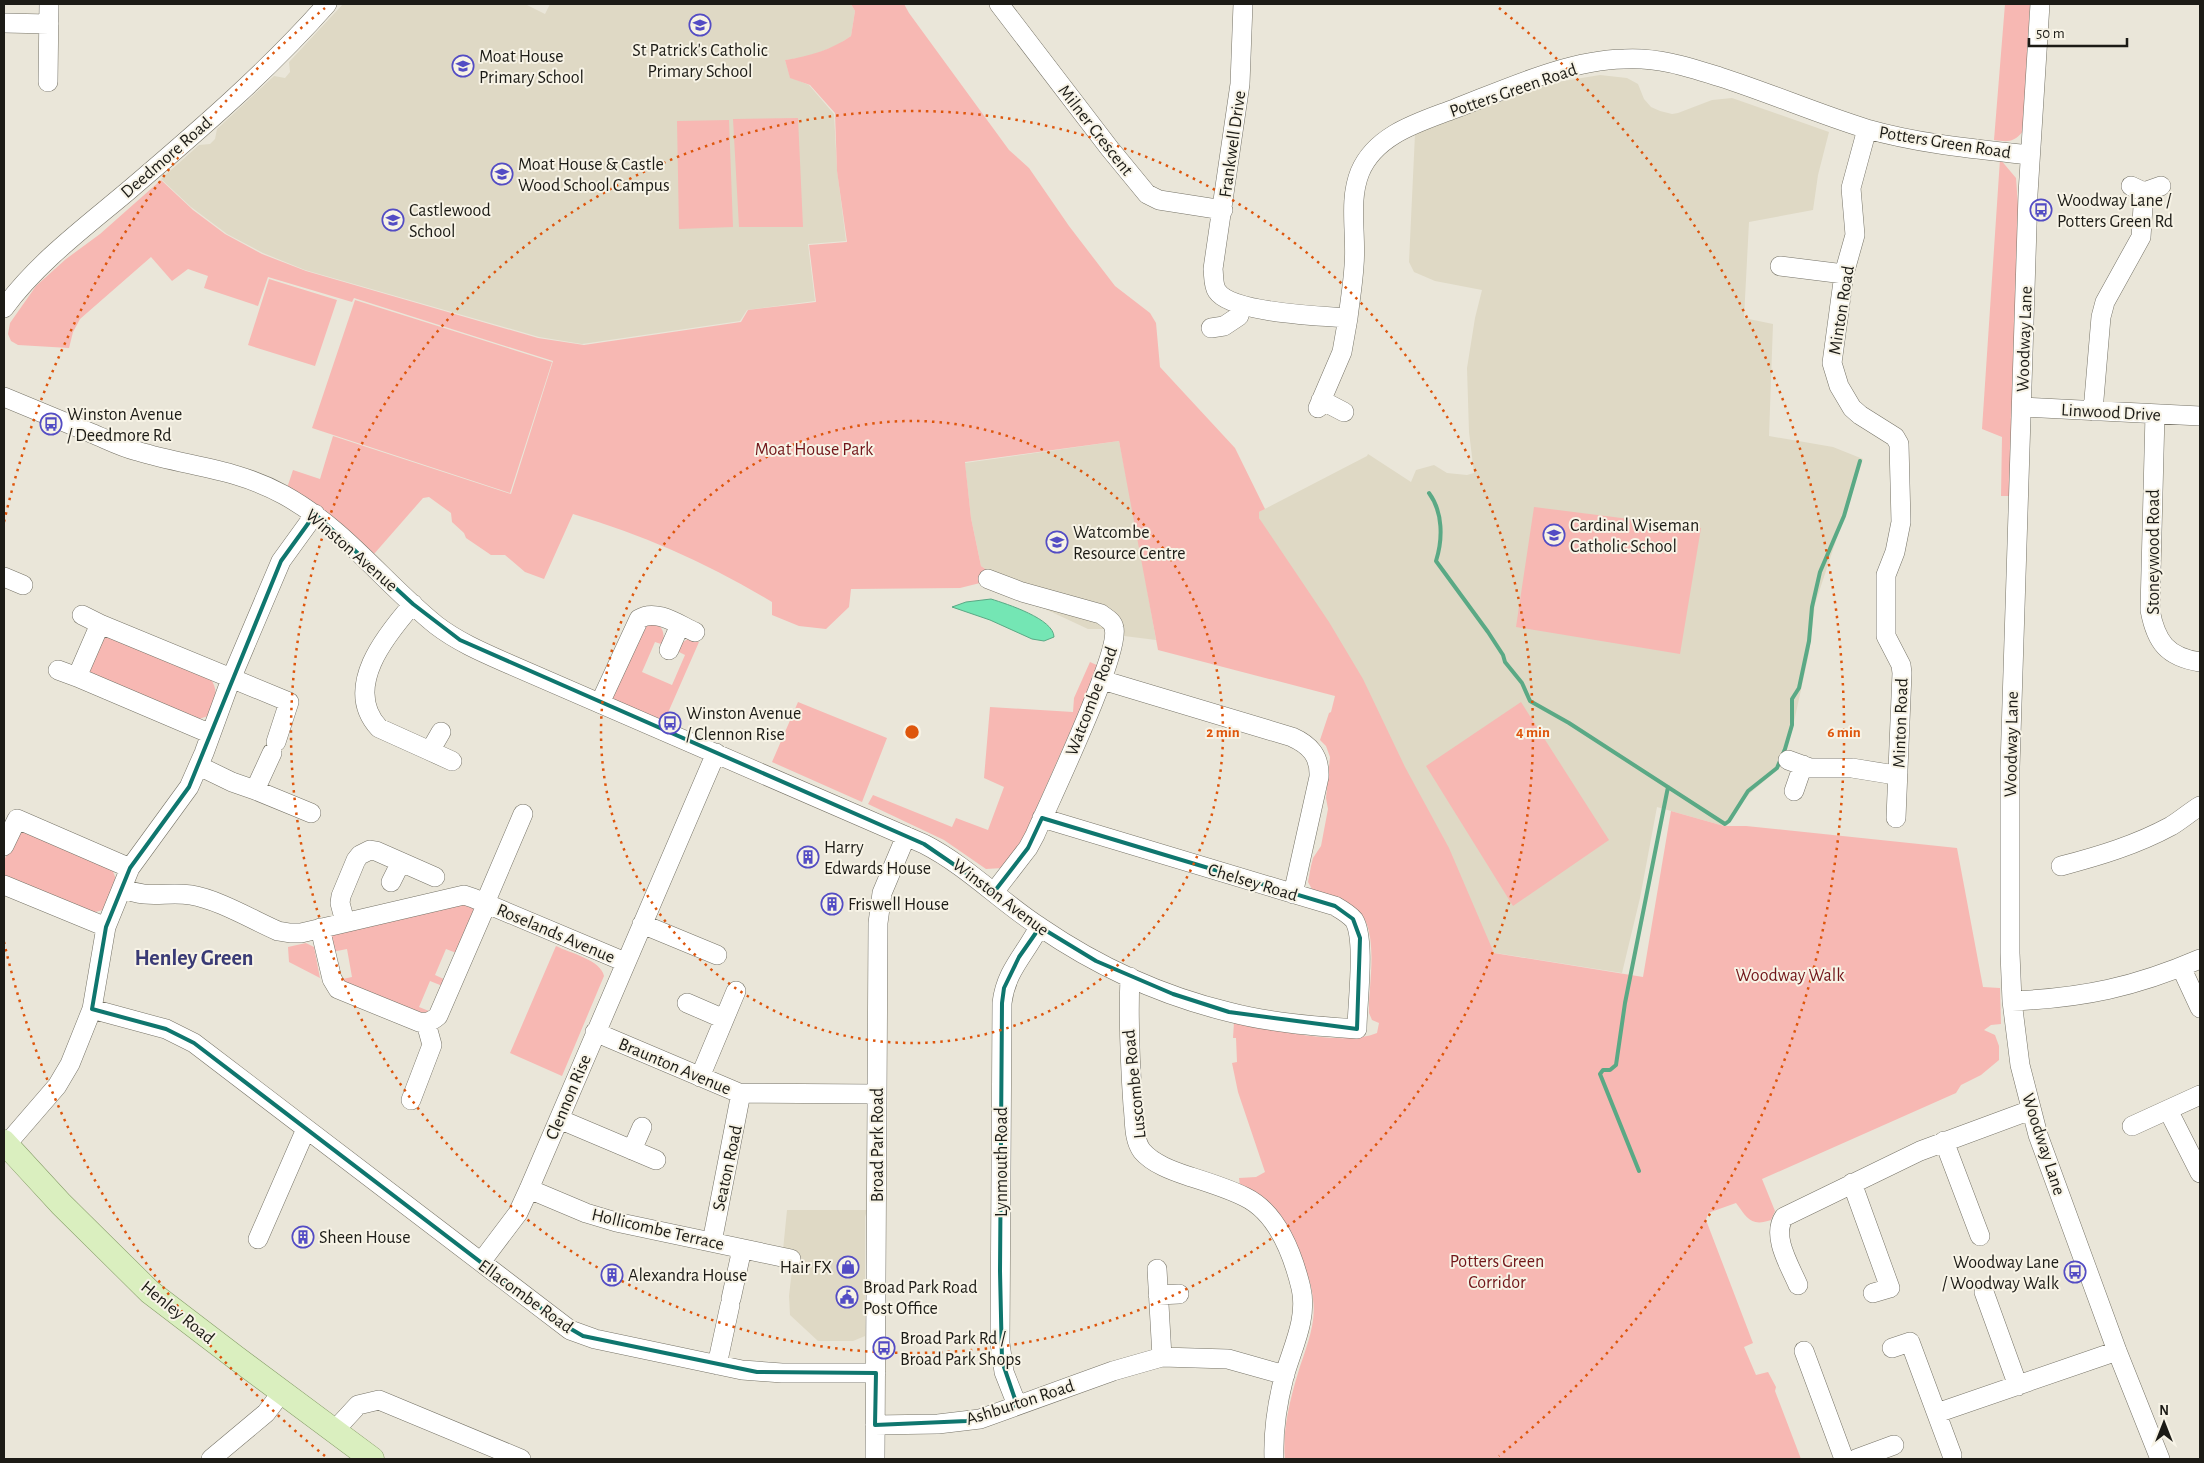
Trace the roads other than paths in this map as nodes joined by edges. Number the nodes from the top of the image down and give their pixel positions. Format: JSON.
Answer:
{"nodes":[{"id":1,"x":49,"y":4,"type":"edge"},
{"id":2,"x":327,"y":4,"type":"edge"},
{"id":3,"x":998,"y":4,"type":"edge"},
{"id":4,"x":1244,"y":4,"type":"edge"},
{"id":5,"x":2040,"y":4,"type":"edge"},
{"id":6,"x":4,"y":24,"type":"edge"},
{"id":7,"x":48,"y":24,"type":"junction"},
{"id":8,"x":48,"y":82,"type":"dead end"},
{"id":9,"x":1867,"y":128,"type":"junction"},
{"id":10,"x":2030,"y":155,"type":"junction"},
{"id":11,"x":2145,"y":188,"type":"dead end"},
{"id":12,"x":1223,"y":210,"type":"junction"},
{"id":13,"x":1780,"y":266,"type":"dead end"},
{"id":14,"x":1844,"y":274,"type":"junction"},
{"id":15,"x":1241,"y":305,"type":"junction"},
{"id":16,"x":4,"y":308,"type":"edge"},
{"id":17,"x":1348,"y":318,"type":"junction"},
{"id":18,"x":1211,"y":328,"type":"dead end"},
{"id":19,"x":4,"y":397,"type":"edge"},
{"id":20,"x":2022,"y":407,"type":"junction"},
{"id":21,"x":2093,"y":411,"type":"junction"},
{"id":22,"x":1344,"y":412,"type":"dead end"},
{"id":23,"x":2155,"y":414,"type":"junction"},
{"id":24,"x":2200,"y":416,"type":"edge"},
{"id":25,"x":315,"y":514,"type":"junction"},
{"id":26,"x":4,"y":577,"type":"edge"},
{"id":27,"x":988,"y":578,"type":"dead end"},
{"id":28,"x":24,"y":585,"type":"dead end"},
{"id":29,"x":413,"y":604,"type":"junction"},
{"id":30,"x":82,"y":615,"type":"dead end"},
{"id":31,"x":100,"y":624,"type":"junction"},
{"id":32,"x":669,"y":650,"type":"dead end"},
{"id":33,"x":2200,"y":662,"type":"edge"},
{"id":34,"x":58,"y":670,"type":"dead end"},
{"id":35,"x":77,"y":677,"type":"junction"},
{"id":36,"x":230,"y":679,"type":"junction"},
{"id":37,"x":1102,"y":680,"type":"junction"},
{"id":38,"x":600,"y":703,"type":"junction"},
{"id":39,"x":441,"y":732,"type":"dead end"},
{"id":40,"x":211,"y":734,"type":"junction"},
{"id":41,"x":430,"y":751,"type":"junction"},
{"id":42,"x":716,"y":754,"type":"junction"},
{"id":43,"x":452,"y":761,"type":"dead end"},
{"id":44,"x":199,"y":766,"type":"junction"},
{"id":45,"x":1898,"y":773,"type":"junction"},
{"id":46,"x":255,"y":790,"type":"junction"},
{"id":47,"x":1794,"y":791,"type":"dead end"},
{"id":48,"x":2200,"y":806,"type":"edge"},
{"id":49,"x":311,"y":813,"type":"dead end"},
{"id":50,"x":523,"y":814,"type":"dead end"},
{"id":51,"x":10,"y":817,"type":"edge"},
{"id":52,"x":1042,"y":818,"type":"junction"},
{"id":53,"x":1896,"y":818,"type":"dead end"},
{"id":54,"x":906,"y":836,"type":"junction"},
{"id":55,"x":4,"y":846,"type":"edge"},
{"id":56,"x":401,"y":862,"type":"junction"},
{"id":57,"x":2061,"y":866,"type":"dead end"},
{"id":58,"x":130,"y":868,"type":"junction"},
{"id":59,"x":435,"y":877,"type":"dead end"},
{"id":60,"x":391,"y":882,"type":"dead end"},
{"id":61,"x":4,"y":885,"type":"edge"},
{"id":62,"x":122,"y":888,"type":"junction"},
{"id":63,"x":994,"y":892,"type":"junction"},
{"id":64,"x":1293,"y":894,"type":"junction"},
{"id":65,"x":486,"y":903,"type":"junction"},
{"id":66,"x":345,"y":922,"type":"junction"},
{"id":67,"x":642,"y":924,"type":"junction"},
{"id":68,"x":106,"y":927,"type":"junction"},
{"id":69,"x":1039,"y":927,"type":"junction"},
{"id":70,"x":320,"y":928,"type":"junction"},
{"id":71,"x":717,"y":955,"type":"dead end"},
{"id":72,"x":2200,"y":959,"type":"edge"},
{"id":73,"x":625,"y":962,"type":"junction"},
{"id":74,"x":2181,"y":967,"type":"junction"},
{"id":75,"x":1130,"y":978,"type":"junction"},
{"id":76,"x":736,"y":991,"type":"dead end"},
{"id":77,"x":2012,"y":1001,"type":"junction"},
{"id":78,"x":686,"y":1003,"type":"dead end"},
{"id":79,"x":2200,"y":1008,"type":"edge"},
{"id":80,"x":92,"y":1010,"type":"junction"},
{"id":81,"x":724,"y":1019,"type":"junction"},
{"id":82,"x":426,"y":1023,"type":"junction"},
{"id":83,"x":1357,"y":1029,"type":"joint"},
{"id":84,"x":595,"y":1032,"type":"junction"},
{"id":85,"x":700,"y":1077,"type":"junction"},
{"id":86,"x":742,"y":1093,"type":"junction"},
{"id":87,"x":877,"y":1094,"type":"junction"},
{"id":88,"x":2200,"y":1095,"type":"edge"},
{"id":89,"x":411,"y":1100,"type":"dead end"},
{"id":90,"x":2031,"y":1110,"type":"junction"},
{"id":91,"x":2168,"y":1110,"type":"junction"},
{"id":92,"x":559,"y":1119,"type":"junction"},
{"id":93,"x":2132,"y":1126,"type":"dead end"},
{"id":94,"x":642,"y":1127,"type":"dead end"},
{"id":95,"x":306,"y":1129,"type":"junction"},
{"id":96,"x":1944,"y":1142,"type":"junction"},
{"id":97,"x":5,"y":1144,"type":"edge"},
{"id":98,"x":632,"y":1150,"type":"junction"},
{"id":99,"x":656,"y":1160,"type":"dead end"},
{"id":100,"x":2200,"y":1173,"type":"edge"},
{"id":101,"x":1852,"y":1183,"type":"junction"},
{"id":102,"x":529,"y":1189,"type":"junction"},
{"id":103,"x":1980,"y":1236,"type":"dead end"},
{"id":104,"x":258,"y":1239,"type":"dead end"},
{"id":105,"x":712,"y":1242,"type":"junction"},
{"id":106,"x":742,"y":1249,"type":"junction"},
{"id":107,"x":791,"y":1259,"type":"dead end"},
{"id":108,"x":481,"y":1262,"type":"junction"},
{"id":109,"x":1157,"y":1269,"type":"dead end"},
{"id":110,"x":1798,"y":1285,"type":"dead end"},
{"id":111,"x":1984,"y":1292,"type":"dead end"},
{"id":112,"x":1873,"y":1293,"type":"dead end"},
{"id":113,"x":1179,"y":1294,"type":"dead end"},
{"id":114,"x":1158,"y":1295,"type":"junction"},
{"id":115,"x":1892,"y":1348,"type":"dead end"},
{"id":116,"x":1804,"y":1351,"type":"dead end"},
{"id":117,"x":2117,"y":1351,"type":"junction"},
{"id":118,"x":1162,"y":1357,"type":"junction"},
{"id":119,"x":717,"y":1365,"type":"junction"},
{"id":120,"x":876,"y":1373,"type":"junction"},
{"id":121,"x":1285,"y":1375,"type":"junction"},
{"id":122,"x":2018,"y":1386,"type":"junction"},
{"id":123,"x":282,"y":1392,"type":"junction"},
{"id":124,"x":1017,"y":1405,"type":"junction"},
{"id":125,"x":1937,"y":1413,"type":"junction"},
{"id":126,"x":875,"y":1425,"type":"junction"},
{"id":127,"x":334,"y":1431,"type":"junction"},
{"id":128,"x":1894,"y":1445,"type":"dead end"},
{"id":129,"x":1952,"y":1455,"type":"dead end"},
{"id":130,"x":211,"y":1459,"type":"edge"},
{"id":131,"x":372,"y":1459,"type":"edge"},
{"id":132,"x":521,"y":1459,"type":"edge"},
{"id":133,"x":875,"y":1459,"type":"edge"},
{"id":134,"x":1274,"y":1459,"type":"edge"},
{"id":135,"x":1844,"y":1459,"type":"edge"},
{"id":136,"x":1856,"y":1459,"type":"edge"},
{"id":137,"x":2160,"y":1459,"type":"edge"}],
"edges":[{"from":1,"to":7,"type":"street"},
{"from":2,"to":16,"type":"street","name":"Deedmore Road"},
{"from":3,"to":12,"type":"street","name":"Milner Crescent"},
{"from":4,"to":12,"type":"street","name":"Frankwell Drive"},
{"from":5,"to":10,"type":"street","name":"Woodway Lane"},
{"from":6,"to":7,"type":"street"},
{"from":7,"to":8,"type":"street"},
{"from":9,"to":10,"type":"street","name":"Potters Green Road"},
{"from":9,"to":14,"type":"street","name":"Minton Road"},
{"from":9,"to":17,"type":"street","name":"Potters Green Road"},
{"from":10,"to":20,"type":"street","name":"Woodway Lane"},
{"from":11,"to":21,"type":"street"},
{"from":12,"to":15,"type":"street","name":"Frankwell Drive"},
{"from":13,"to":14,"type":"street"},
{"from":14,"to":45,"type":"street","name":"Minton Road"},
{"from":15,"to":17,"type":"street"},
{"from":15,"to":18,"type":"street"},
{"from":17,"to":22,"type":"street","name":"Potters Green Road"},
{"from":19,"to":25,"type":"street","name":"Winston Avenue"},
{"from":20,"to":21,"type":"street","name":"Linwood Drive"},
{"from":20,"to":77,"type":"street","name":"Woodway Lane"},
{"from":21,"to":23,"type":"street","name":"Linwood Drive"},
{"from":23,"to":24,"type":"street","name":"Linwood Drive"},
{"from":23,"to":33,"type":"street","name":"Stoneywood Road"},
{"from":25,"to":29,"type":"street","name":"Winston Avenue"},
{"from":25,"to":36,"type":"street"},
{"from":26,"to":28,"type":"street"},
{"from":27,"to":37,"type":"street","name":"Watcombe Road"},
{"from":29,"to":38,"type":"street","name":"Winston Avenue"},
{"from":29,"to":41,"type":"street"},
{"from":30,"to":31,"type":"street"},
{"from":31,"to":35,"type":"street"},
{"from":31,"to":36,"type":"street"},
{"from":32,"to":38,"type":"street"},
{"from":34,"to":35,"type":"street"},
{"from":35,"to":40,"type":"street"},
{"from":36,"to":40,"type":"street"},
{"from":36,"to":46,"type":"street"},
{"from":37,"to":52,"type":"street","name":"Watcombe Road"},
{"from":37,"to":64,"type":"street"},
{"from":38,"to":42,"type":"street","name":"Winston Avenue"},
{"from":39,"to":41,"type":"street"},
{"from":40,"to":44,"type":"street"},
{"from":41,"to":43,"type":"street"},
{"from":42,"to":54,"type":"street","name":"Winston Avenue"},
{"from":42,"to":67,"type":"street","name":"Clennon Rise"},
{"from":44,"to":46,"type":"street"},
{"from":44,"to":58,"type":"street"},
{"from":45,"to":47,"type":"street"},
{"from":45,"to":53,"type":"street","name":"Minton Road"},
{"from":46,"to":49,"type":"street"},
{"from":48,"to":57,"type":"street"},
{"from":50,"to":65,"type":"street","name":"Roselands Avenue"},
{"from":51,"to":55,"type":"street"},
{"from":51,"to":58,"type":"street"},
{"from":52,"to":63,"type":"street","name":"Watcombe Road"},
{"from":52,"to":64,"type":"street","name":"Chelsey Road"},
{"from":54,"to":63,"type":"street","name":"Winston Avenue"},
{"from":54,"to":87,"type":"street","name":"Broad Park Road"},
{"from":56,"to":59,"type":"street"},
{"from":56,"to":60,"type":"street"},
{"from":56,"to":66,"type":"street"},
{"from":58,"to":62,"type":"street"},
{"from":61,"to":68,"type":"street"},
{"from":62,"to":68,"type":"street"},
{"from":62,"to":70,"type":"street","name":"Roselands Avenue"},
{"from":63,"to":69,"type":"street","name":"Winston Avenue"},
{"from":64,"to":83,"type":"street","name":"Chelsey Road"},
{"from":65,"to":66,"type":"street","name":"Roselands Avenue"},
{"from":65,"to":73,"type":"street","name":"Roselands Avenue"},
{"from":65,"to":82,"type":"street","name":"Roselands Avenue"},
{"from":66,"to":70,"type":"street","name":"Roselands Avenue"},
{"from":67,"to":71,"type":"street"},
{"from":67,"to":73,"type":"street","name":"Clennon Rise"},
{"from":68,"to":80,"type":"street"},
{"from":69,"to":75,"type":"street","name":"Winston Avenue"},
{"from":69,"to":124,"type":"street","name":"Lynmouth Road"},
{"from":70,"to":82,"type":"street"},
{"from":72,"to":74,"type":"street"},
{"from":73,"to":84,"type":"street","name":"Clennon Rise"},
{"from":74,"to":77,"type":"street"},
{"from":74,"to":79,"type":"street"},
{"from":75,"to":83,"type":"street","name":"Winston Avenue"},
{"from":75,"to":121,"type":"street","name":"Luscombe Road"},
{"from":76,"to":81,"type":"street"},
{"from":77,"to":90,"type":"street","name":"Woodway Lane"},
{"from":78,"to":81,"type":"street"},
{"from":80,"to":95,"type":"street","name":"Ellacombe Road"},
{"from":80,"to":97,"type":"street"},
{"from":81,"to":85,"type":"street"},
{"from":82,"to":89,"type":"street"},
{"from":84,"to":85,"type":"street","name":"Braunton Avenue"},
{"from":84,"to":92,"type":"street","name":"Clennon Rise"},
{"from":85,"to":86,"type":"street","name":"Braunton Avenue"},
{"from":86,"to":87,"type":"street","name":"Braunton Avenue"},
{"from":86,"to":105,"type":"street","name":"Seaton Road"},
{"from":87,"to":120,"type":"street","name":"Broad Park Road"},
{"from":88,"to":91,"type":"street"},
{"from":90,"to":96,"type":"street"},
{"from":90,"to":117,"type":"street","name":"Woodway Lane"},
{"from":91,"to":93,"type":"street"},
{"from":91,"to":100,"type":"street"},
{"from":92,"to":98,"type":"street"},
{"from":92,"to":102,"type":"street","name":"Clennon Rise"},
{"from":94,"to":98,"type":"street"},
{"from":95,"to":104,"type":"street"},
{"from":95,"to":108,"type":"street","name":"Ellacombe Road"},
{"from":96,"to":101,"type":"street"},
{"from":96,"to":103,"type":"street"},
{"from":97,"to":123,"type":"main road","name":"Henley Road"},
{"from":98,"to":99,"type":"street"},
{"from":101,"to":110,"type":"street"},
{"from":101,"to":112,"type":"street"},
{"from":102,"to":105,"type":"street","name":"Hollicombe Terrace"},
{"from":102,"to":108,"type":"street","name":"Clennon Rise"},
{"from":105,"to":106,"type":"street","name":"Hollicombe Terrace"},
{"from":106,"to":107,"type":"street","name":"Hollicombe Terrace"},
{"from":106,"to":119,"type":"street"},
{"from":108,"to":119,"type":"street","name":"Ellacombe Road"},
{"from":109,"to":114,"type":"street"},
{"from":111,"to":122,"type":"street"},
{"from":113,"to":114,"type":"street"},
{"from":114,"to":118,"type":"street"},
{"from":115,"to":125,"type":"street"},
{"from":116,"to":135,"type":"street"},
{"from":117,"to":122,"type":"street"},
{"from":117,"to":137,"type":"street","name":"Woodway Lane"},
{"from":118,"to":121,"type":"street","name":"Ashburton Road"},
{"from":118,"to":124,"type":"street","name":"Ashburton Road"},
{"from":119,"to":120,"type":"street","name":"Ellacombe Road"},
{"from":120,"to":126,"type":"street","name":"Broad Park Road"},
{"from":121,"to":134,"type":"street","name":"Luscombe Road"},
{"from":122,"to":125,"type":"street"},
{"from":123,"to":127,"type":"main road","name":"Henley Road"},
{"from":123,"to":130,"type":"street"},
{"from":124,"to":126,"type":"street","name":"Ashburton Road"},
{"from":125,"to":129,"type":"street"},
{"from":126,"to":133,"type":"street","name":"Broad Park Road"},
{"from":127,"to":131,"type":"main road","name":"Henley Road"},
{"from":127,"to":132,"type":"street"},
{"from":128,"to":136,"type":"street"}]}
